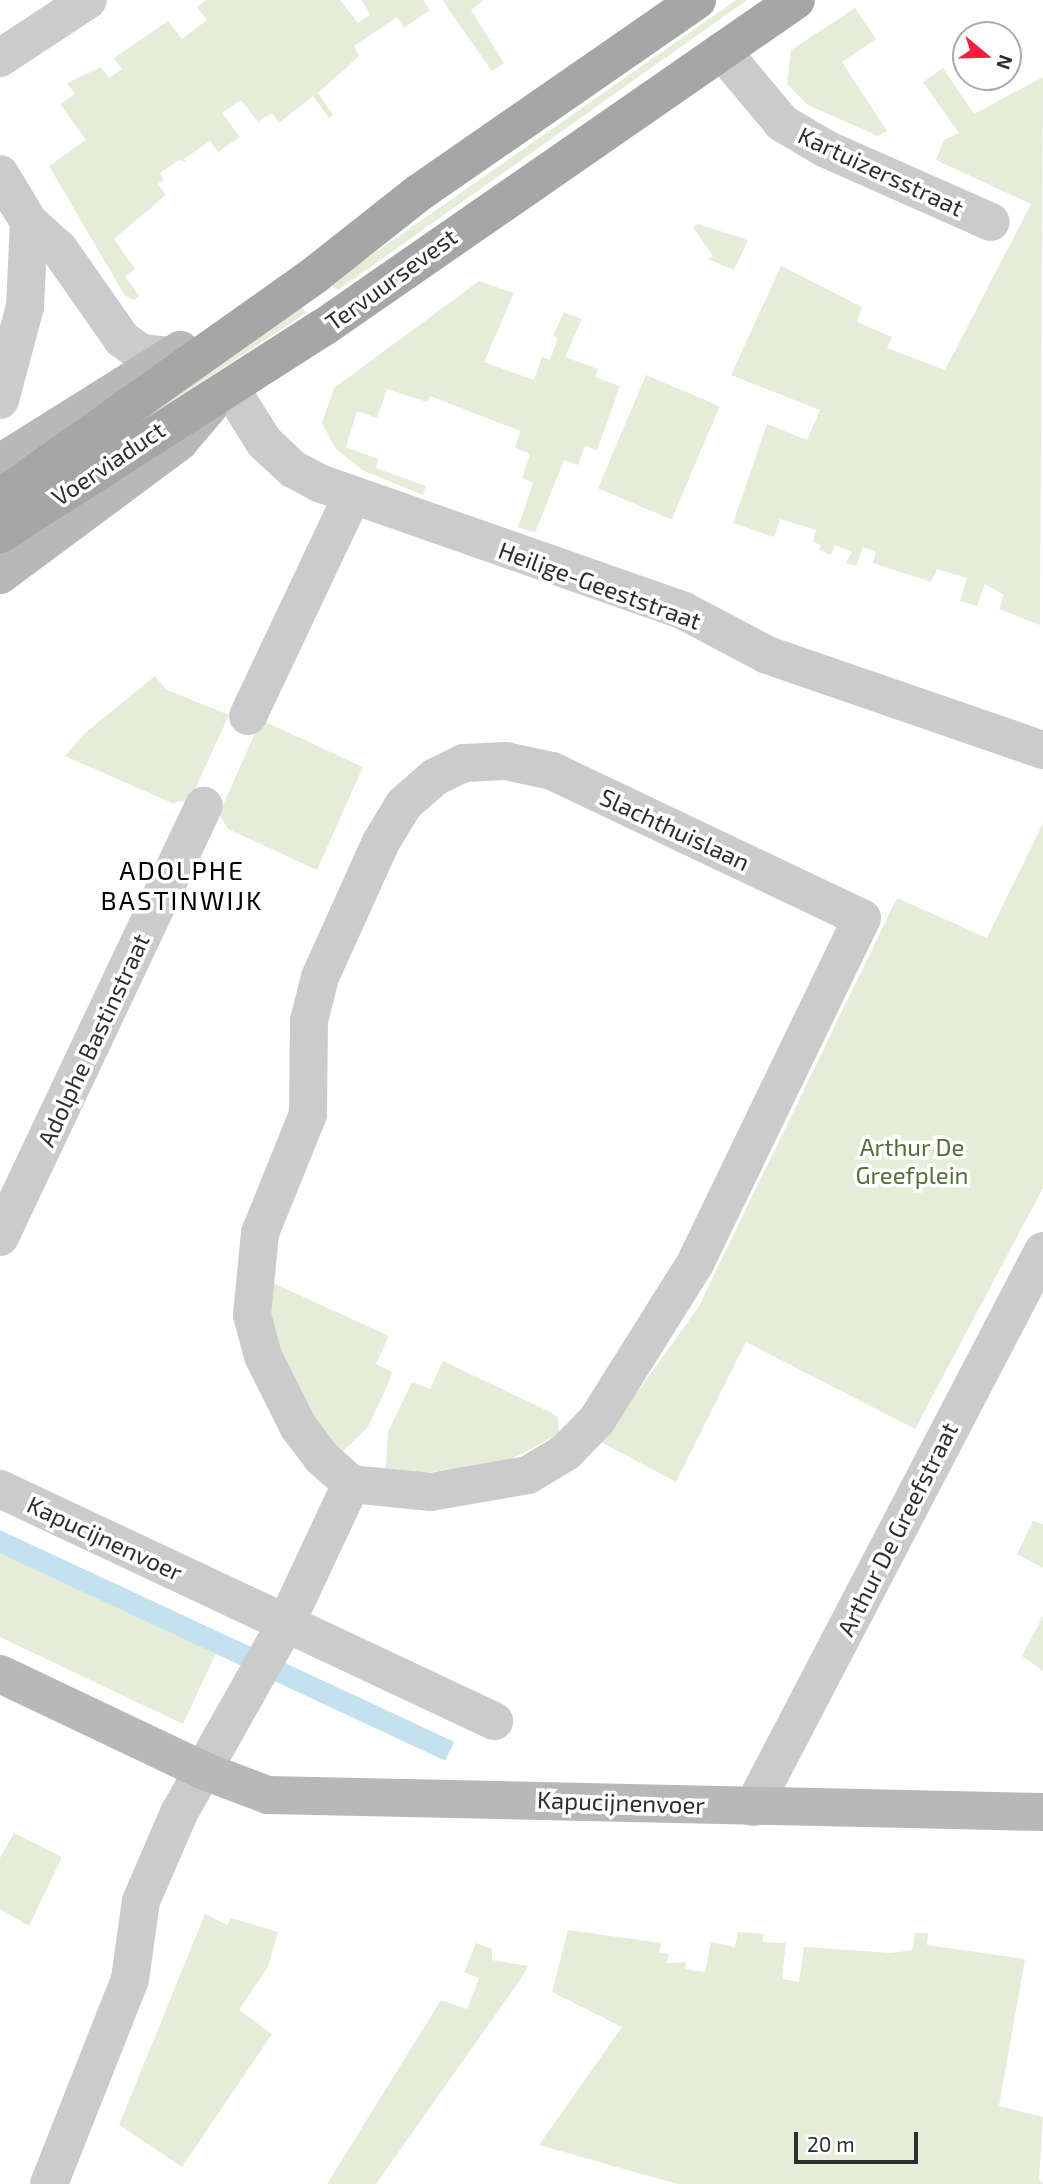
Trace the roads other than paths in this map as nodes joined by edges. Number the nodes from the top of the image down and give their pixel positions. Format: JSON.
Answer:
{"nodes":[{"id":1,"x":88,"y":0,"type":"edge"},
{"id":2,"x":697,"y":0,"type":"edge"},
{"id":3,"x":796,"y":0,"type":"edge"},
{"id":4,"x":722,"y":51,"type":"junction"},
{"id":5,"x":0,"y":58,"type":"edge"},
{"id":6,"x":0,"y":174,"type":"edge"},
{"id":7,"x":29,"y":222,"type":"junction"},
{"id":8,"x":991,"y":222,"type":"dead end"},
{"id":9,"x":316,"y":274,"type":"junction"},
{"id":10,"x":172,"y":356,"type":"junction"},
{"id":11,"x":224,"y":392,"type":"junction"},
{"id":12,"x":0,"y":400,"type":"edge"},
{"id":13,"x":100,"y":429,"type":"joint"},
{"id":14,"x":0,"y":463,"type":"edge"},
{"id":15,"x":352,"y":496,"type":"junction"},
{"id":16,"x":0,"y":498,"type":"edge"},
{"id":17,"x":0,"y":534,"type":"edge"},
{"id":18,"x":0,"y":575,"type":"edge"},
{"id":19,"x":248,"y":716,"type":"dead end"},
{"id":20,"x":1043,"y":750,"type":"edge"},
{"id":21,"x":205,"y":806,"type":"dead end"},
{"id":22,"x":0,"y":1237,"type":"edge"},
{"id":23,"x":1043,"y":1251,"type":"edge"},
{"id":24,"x":352,"y":1484,"type":"junction"},
{"id":25,"x":0,"y":1489,"type":"edge"},
{"id":26,"x":286,"y":1623,"type":"junction"},
{"id":27,"x":0,"y":1674,"type":"edge"},
{"id":28,"x":494,"y":1721,"type":"dead end"},
{"id":29,"x":204,"y":1772,"type":"junction"},
{"id":30,"x":753,"y":1807,"type":"junction"},
{"id":31,"x":1043,"y":1812,"type":"edge"},
{"id":32,"x":49,"y":2184,"type":"edge"}],
"edges":[{"from":1,"to":5,"type":"street"},
{"from":2,"to":9,"type":"main road","name":"Tervuursevest"},
{"from":3,"to":4,"type":"main road","name":"Tervuursevest"},
{"from":4,"to":8,"type":"street","name":"Kartuizersstraat"},
{"from":4,"to":11,"type":"main road","name":"Tervuursevest"},
{"from":6,"to":7,"type":"street"},
{"from":7,"to":10,"type":"street"},
{"from":7,"to":12,"type":"street"},
{"from":9,"to":10,"type":"street","name":"Tervuursevest"},
{"from":9,"to":13,"type":"main road","name":"Tervuursevest"},
{"from":10,"to":14,"type":"street","name":"Tervuursevest"},
{"from":11,"to":15,"type":"street","name":"Heilige-Geeststraat"},
{"from":11,"to":17,"type":"main road","name":"Voerviaduct"},
{"from":11,"to":18,"type":"street","name":"Tervuursevest"},
{"from":13,"to":16,"type":"main road","name":"Voerviaduct"},
{"from":15,"to":19,"type":"street"},
{"from":15,"to":20,"type":"street","name":"Heilige-Geeststraat"},
{"from":21,"to":22,"type":"street","name":"Adolphe Bastinstraat"},
{"from":23,"to":30,"type":"street","name":"Arthur De Greefstraat"},
{"from":24,"to":24,"type":"street","name":"Slachthuislaan"},
{"from":24,"to":26,"type":"street"},
{"from":25,"to":26,"type":"street","name":"Kapucijnenvoer"},
{"from":26,"to":28,"type":"street","name":"Kapucijnenvoer"},
{"from":26,"to":29,"type":"street"},
{"from":27,"to":29,"type":"street","name":"Kapucijnenvoer"},
{"from":29,"to":30,"type":"street","name":"Kapucijnenvoer"},
{"from":29,"to":32,"type":"street"},
{"from":30,"to":31,"type":"street","name":"Kapucijnenvoer"}]}
